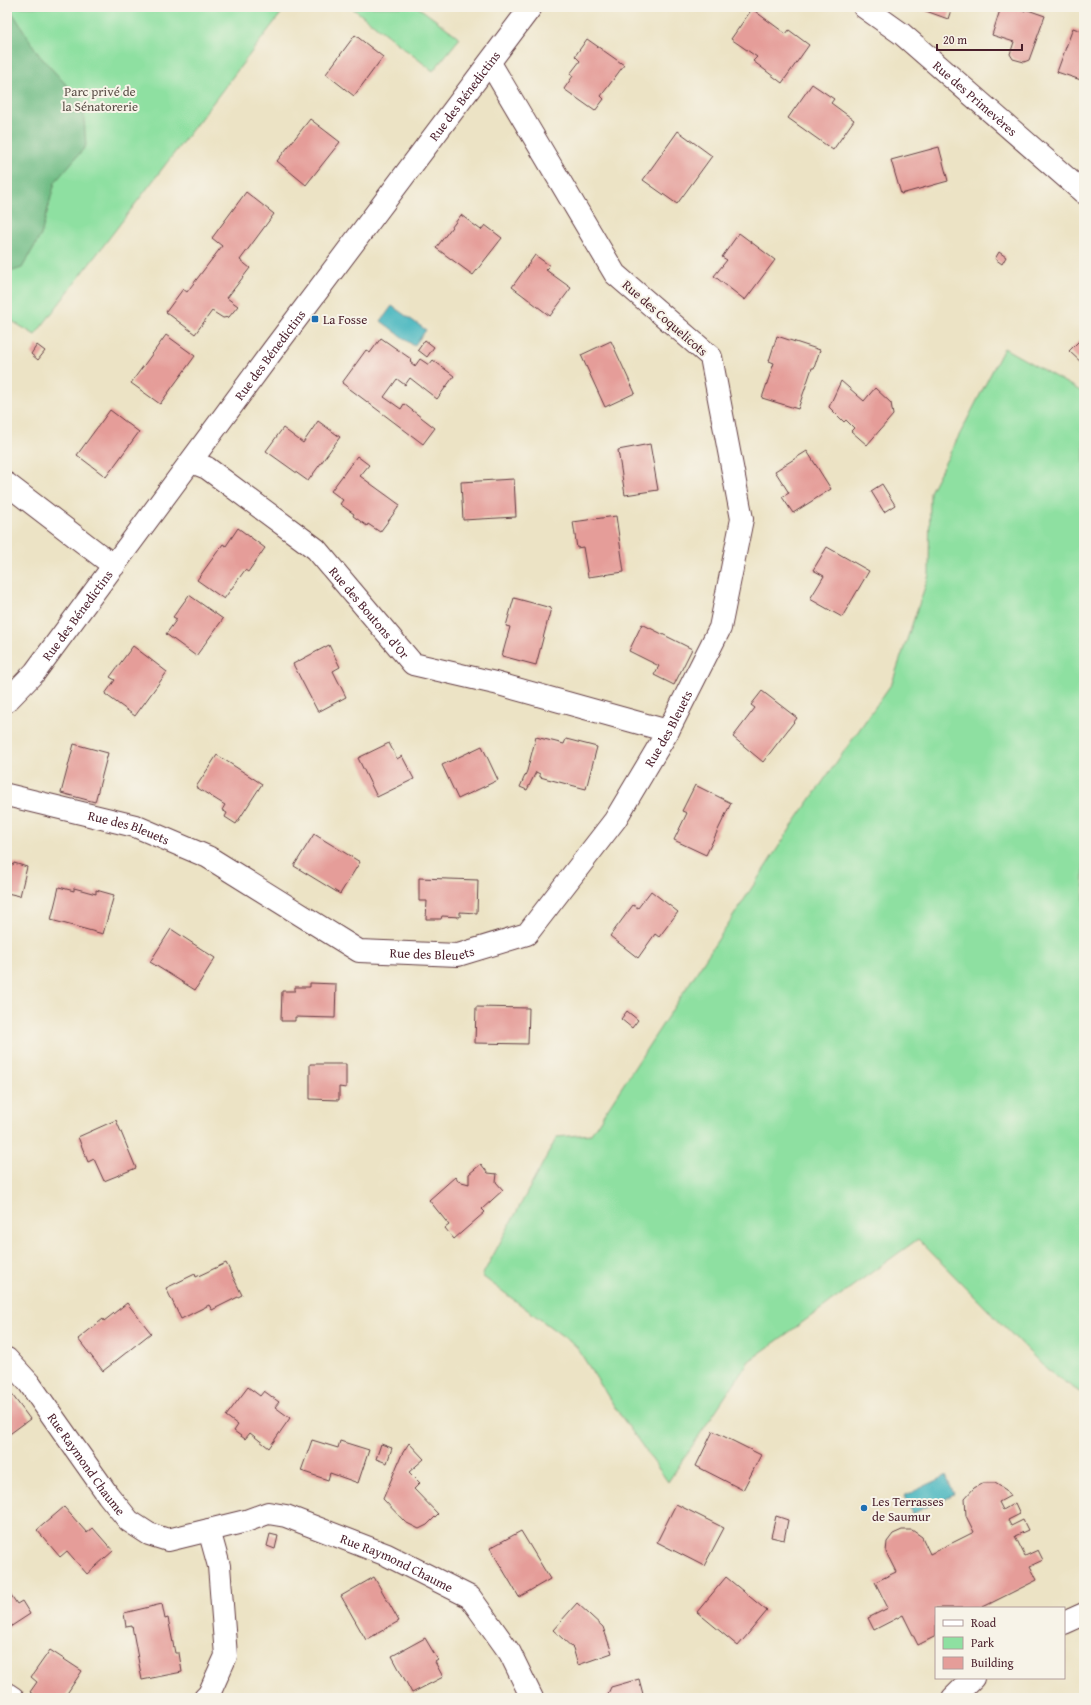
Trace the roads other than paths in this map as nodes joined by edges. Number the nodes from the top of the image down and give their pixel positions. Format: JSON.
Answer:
{"nodes":[{"id":1,"x":531,"y":7,"type":"edge"},
{"id":2,"x":864,"y":7,"type":"edge"},
{"id":3,"x":490,"y":63,"type":"junction"},
{"id":4,"x":1084,"y":193,"type":"edge"},
{"id":5,"x":192,"y":462,"type":"junction"},
{"id":6,"x":7,"y":484,"type":"edge"},
{"id":7,"x":114,"y":566,"type":"junction"},
{"id":8,"x":720,"y":628,"type":"joint"},
{"id":9,"x":7,"y":701,"type":"edge"},
{"id":10,"x":668,"y":731,"type":"junction"},
{"id":11,"x":7,"y":794,"type":"edge"},
{"id":12,"x":7,"y":1359,"type":"edge"},
{"id":13,"x":209,"y":1530,"type":"junction"},
{"id":14,"x":1084,"y":1614,"type":"edge"},
{"id":15,"x":1065,"y":1623,"type":"edge"},
{"id":16,"x":972,"y":1679,"type":"edge"},
{"id":17,"x":7,"y":1694,"type":"edge"},
{"id":18,"x":13,"y":1698,"type":"edge"},
{"id":19,"x":205,"y":1698,"type":"edge"},
{"id":20,"x":532,"y":1698,"type":"edge"},
{"id":21,"x":953,"y":1698,"type":"edge"}],
"edges":[{"from":1,"to":3,"type":"street","name":"Rue des Bénedictins"},
{"from":2,"to":4,"type":"street","name":"Rue des Primevères"},
{"from":3,"to":5,"type":"street","name":"Rue des Bénedictins"},
{"from":3,"to":8,"type":"street","name":"Rue des Coquelicots"},
{"from":5,"to":7,"type":"street","name":"Rue des Bénedictins"},
{"from":5,"to":10,"type":"street","name":"Rue des Boutons d'Or"},
{"from":6,"to":7,"type":"street"},
{"from":7,"to":9,"type":"street","name":"Rue des Bénedictins"},
{"from":8,"to":10,"type":"street","name":"Rue des Bleuets"},
{"from":10,"to":11,"type":"street","name":"Rue des Bleuets"},
{"from":12,"to":13,"type":"street","name":"Rue Raymond Chaume"},
{"from":13,"to":19,"type":"street"},
{"from":13,"to":20,"type":"street","name":"Rue Raymond Chaume"},
{"from":14,"to":15,"type":"street"},
{"from":16,"to":21,"type":"street"},
{"from":17,"to":18,"type":"street"}]}
